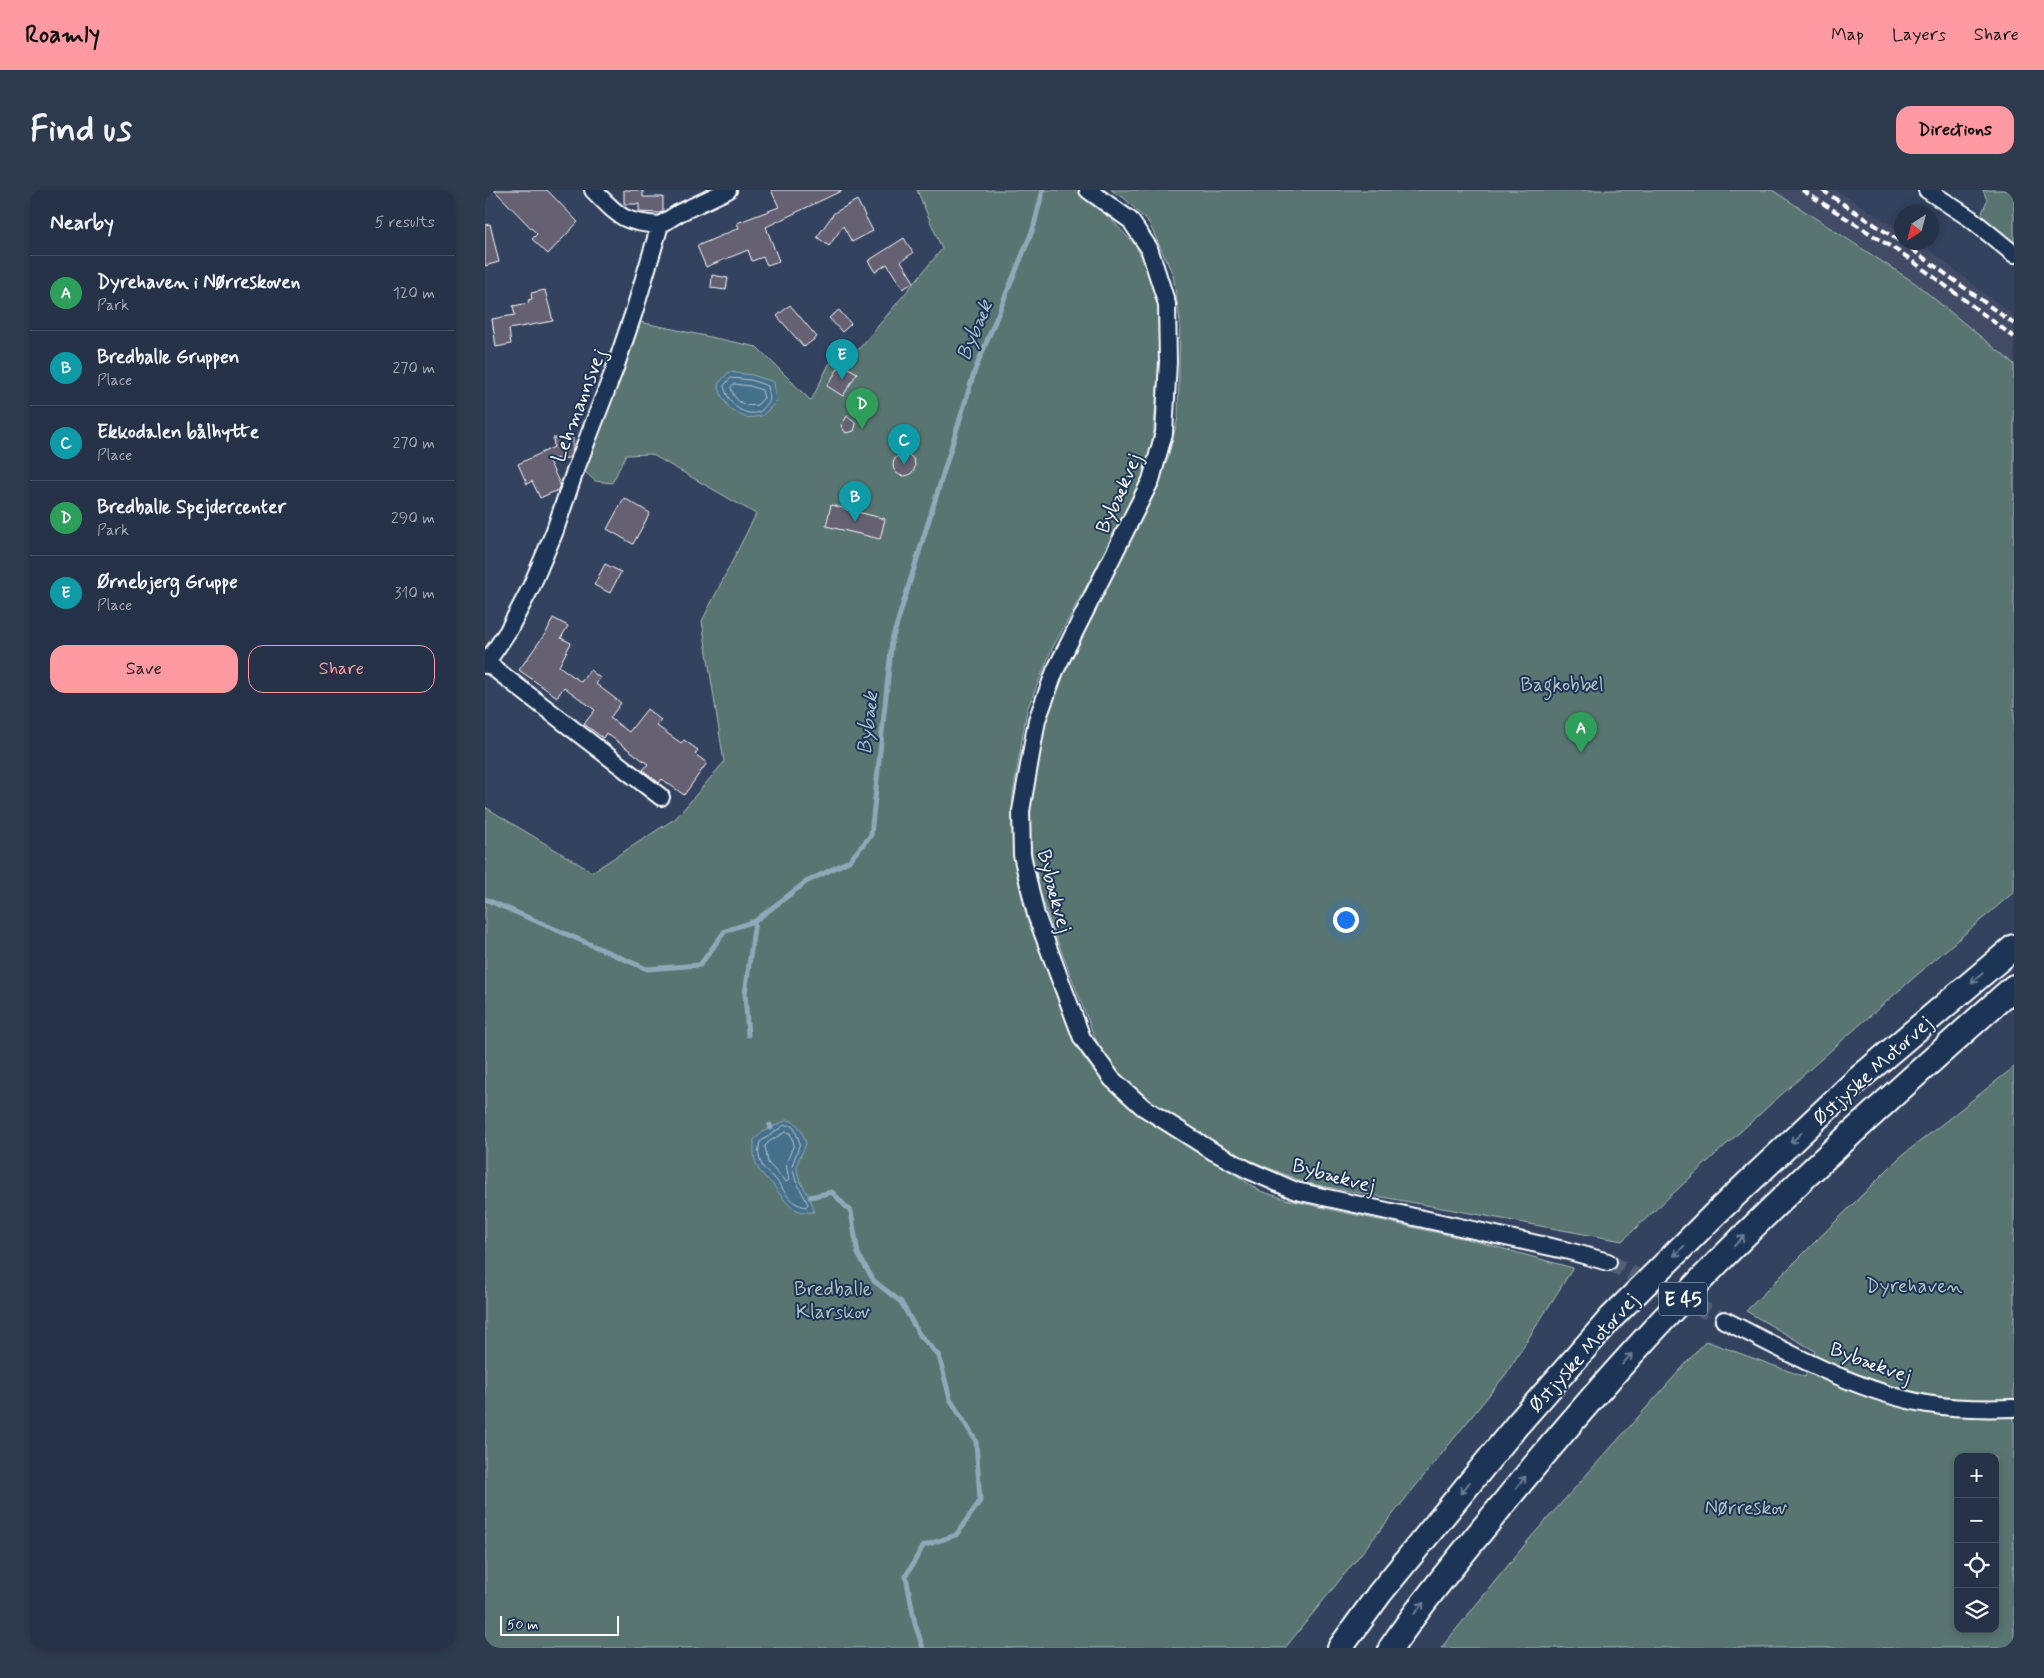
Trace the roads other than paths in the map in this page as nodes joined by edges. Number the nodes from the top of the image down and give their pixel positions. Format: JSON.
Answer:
{"nodes":[{"id":1,"x":593,"y":190,"type":"edge"},
{"id":2,"x":728,"y":190,"type":"edge"},
{"id":3,"x":1088,"y":190,"type":"edge"},
{"id":4,"x":1927,"y":190,"type":"edge"},
{"id":5,"x":660,"y":225,"type":"junction"},
{"id":6,"x":2014,"y":254,"type":"edge"},
{"id":7,"x":486,"y":664,"type":"edge"},
{"id":8,"x":661,"y":797,"type":"dead end"},
{"id":9,"x":2014,"y":947,"type":"edge"},
{"id":10,"x":2014,"y":987,"type":"edge"},
{"id":11,"x":1608,"y":1262,"type":"tunnel mouth"},
{"id":12,"x":1723,"y":1320,"type":"tunnel mouth"},
{"id":13,"x":2014,"y":1408,"type":"edge"},
{"id":14,"x":1340,"y":1648,"type":"edge"},
{"id":15,"x":1391,"y":1648,"type":"edge"}],
"edges":[{"from":1,"to":5,"type":"street"},
{"from":2,"to":5,"type":"street"},
{"from":3,"to":11,"type":"street","name":"Bybækvej"},
{"from":4,"to":6,"type":"street"},
{"from":5,"to":7,"type":"street","name":"Lehmannsvej"},
{"from":7,"to":8,"type":"street","name":"Lehmannsvej"},
{"from":9,"to":14,"type":"highway","name":"Østjyske Motorvej","number":"E 45","one_way":true},
{"from":15,"to":10,"type":"highway","name":"Østjyske Motorvej","number":"E 45","one_way":true},
{"from":12,"to":13,"type":"street","name":"Bybækvej"}]}
